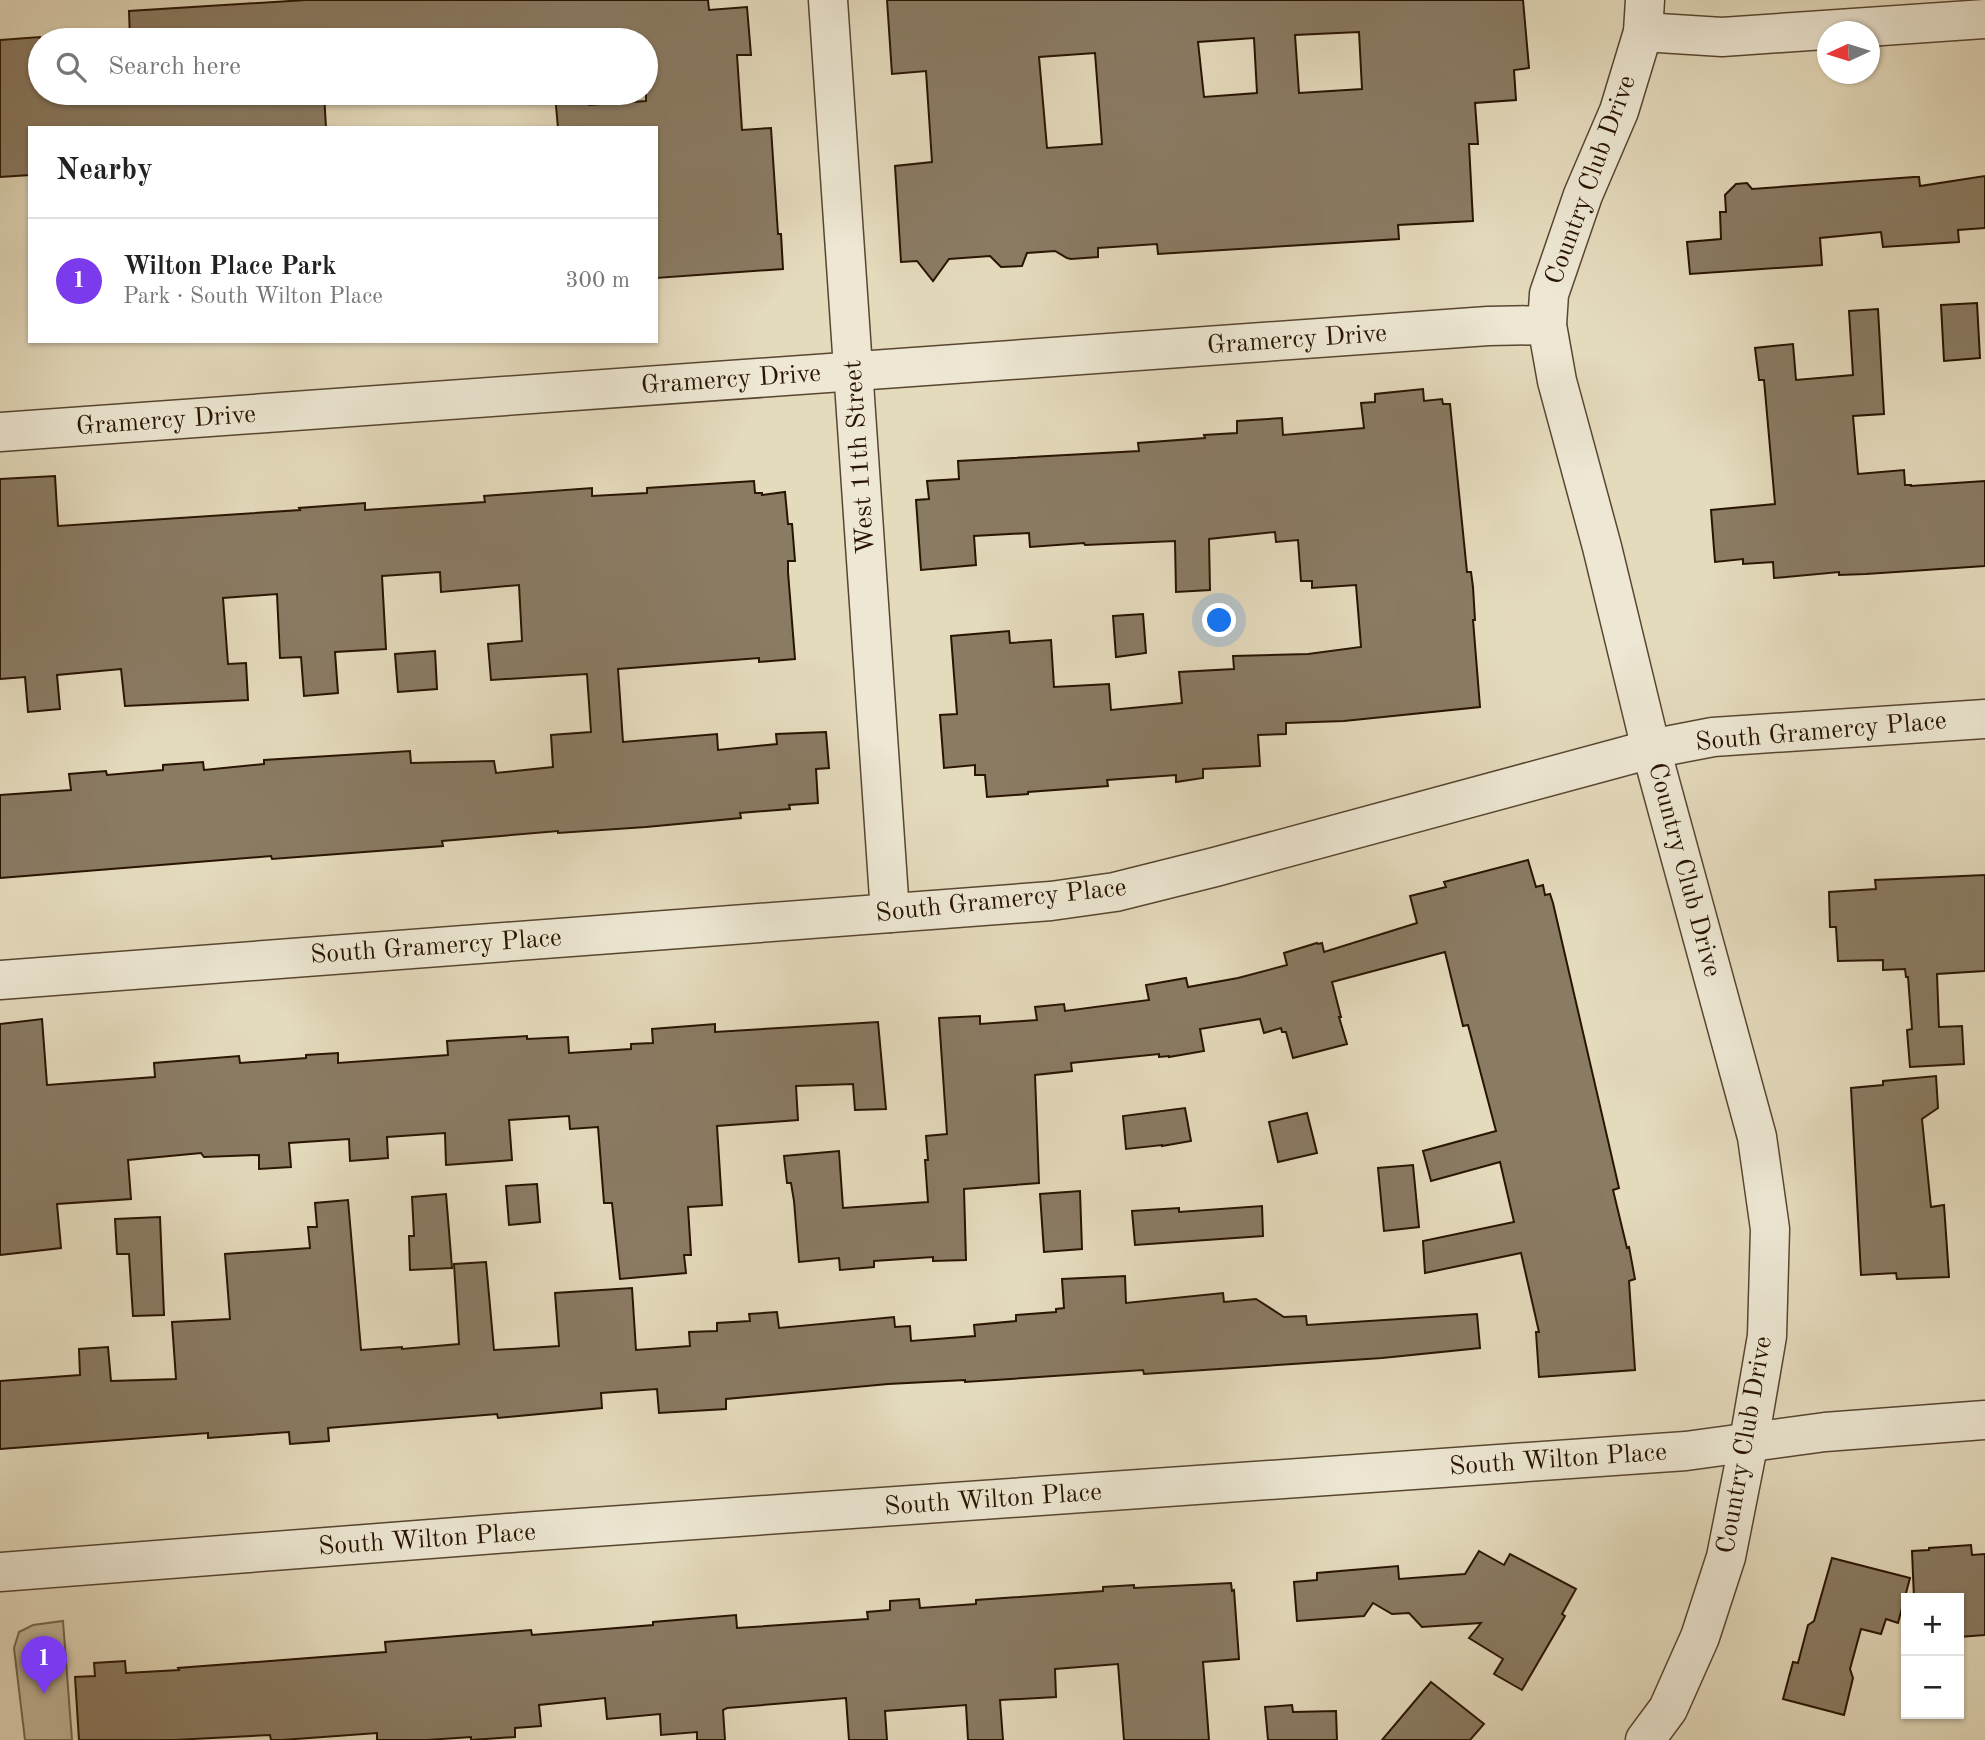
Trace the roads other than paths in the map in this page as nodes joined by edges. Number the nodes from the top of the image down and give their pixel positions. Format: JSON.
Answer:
{"nodes":[{"id":1,"x":828,"y":0,"type":"edge"},
{"id":2,"x":1644,"y":16,"type":"edge"},
{"id":3,"x":1985,"y":19,"type":"edge"},
{"id":4,"x":1547,"y":325,"type":"junction"},
{"id":5,"x":854,"y":372,"type":"junction"},
{"id":6,"x":0,"y":432,"type":"edge"},
{"id":7,"x":1985,"y":719,"type":"edge"},
{"id":8,"x":1651,"y":748,"type":"junction"},
{"id":9,"x":890,"y":913,"type":"junction"},
{"id":10,"x":0,"y":980,"type":"edge"},
{"id":11,"x":1985,"y":1420,"type":"edge"},
{"id":12,"x":1749,"y":1441,"type":"junction"},
{"id":13,"x":0,"y":1572,"type":"edge"},
{"id":14,"x":1645,"y":1740,"type":"edge"}],
"edges":[{"from":1,"to":5,"type":"street","name":"West 11th Street"},
{"from":2,"to":3,"type":"street"},
{"from":2,"to":4,"type":"street","name":"Country Club Drive"},
{"from":4,"to":5,"type":"street","name":"Gramercy Drive"},
{"from":4,"to":8,"type":"street","name":"Country Club Drive"},
{"from":5,"to":6,"type":"street","name":"Gramercy Drive"},
{"from":5,"to":9,"type":"street","name":"West 11th Street"},
{"from":7,"to":8,"type":"street","name":"South Gramercy Place"},
{"from":8,"to":9,"type":"street","name":"South Gramercy Place"},
{"from":8,"to":12,"type":"street","name":"Country Club Drive"},
{"from":9,"to":10,"type":"street","name":"South Gramercy Place"},
{"from":11,"to":12,"type":"street","name":"South Wilton Place"},
{"from":12,"to":13,"type":"street","name":"South Wilton Place"},
{"from":12,"to":14,"type":"street","name":"Country Club Drive"}]}
